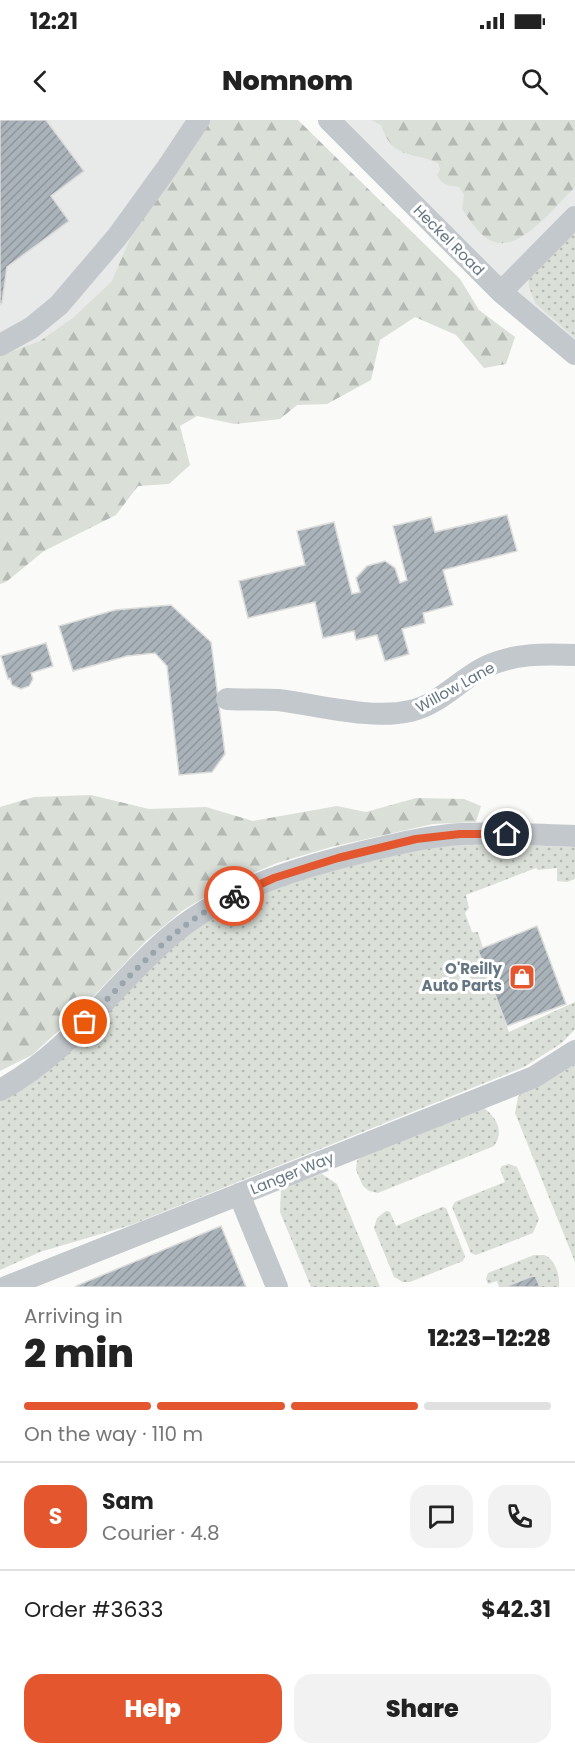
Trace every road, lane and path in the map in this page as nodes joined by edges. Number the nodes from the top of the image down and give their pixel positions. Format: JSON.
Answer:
{"nodes":[{"id":1,"x":199,"y":120,"type":"edge"},
{"id":2,"x":329,"y":120,"type":"edge"},
{"id":3,"x":575,"y":218,"type":"edge"},
{"id":4,"x":501,"y":292,"type":"junction"},
{"id":5,"x":0,"y":345,"type":"edge"},
{"id":6,"x":575,"y":354,"type":"edge"},
{"id":7,"x":575,"y":655,"type":"edge"},
{"id":8,"x":227,"y":699,"type":"dead end"},
{"id":9,"x":575,"y":836,"type":"edge"},
{"id":10,"x":575,"y":1050,"type":"edge"},
{"id":11,"x":0,"y":1090,"type":"edge"},
{"id":12,"x":239,"y":1194,"type":"junction"},
{"id":13,"x":34,"y":1282,"type":"edge"},
{"id":14,"x":6,"y":1287,"type":"edge"},
{"id":15,"x":277,"y":1287,"type":"edge"}],
"edges":[{"from":1,"to":5,"type":"street"},
{"from":2,"to":4,"type":"street","name":"Heckel Road"},
{"from":3,"to":4,"type":"street"},
{"from":4,"to":6,"type":"street","name":"Heckel Road"},
{"from":7,"to":8,"type":"street","name":"Willow Lane"},
{"from":9,"to":11,"type":"street"},
{"from":10,"to":12,"type":"street","name":"Langer Way"},
{"from":12,"to":13,"type":"street","name":"Langer Way"},
{"from":12,"to":15,"type":"street"},
{"from":13,"to":14,"type":"street","name":"Langer Way"}]}
